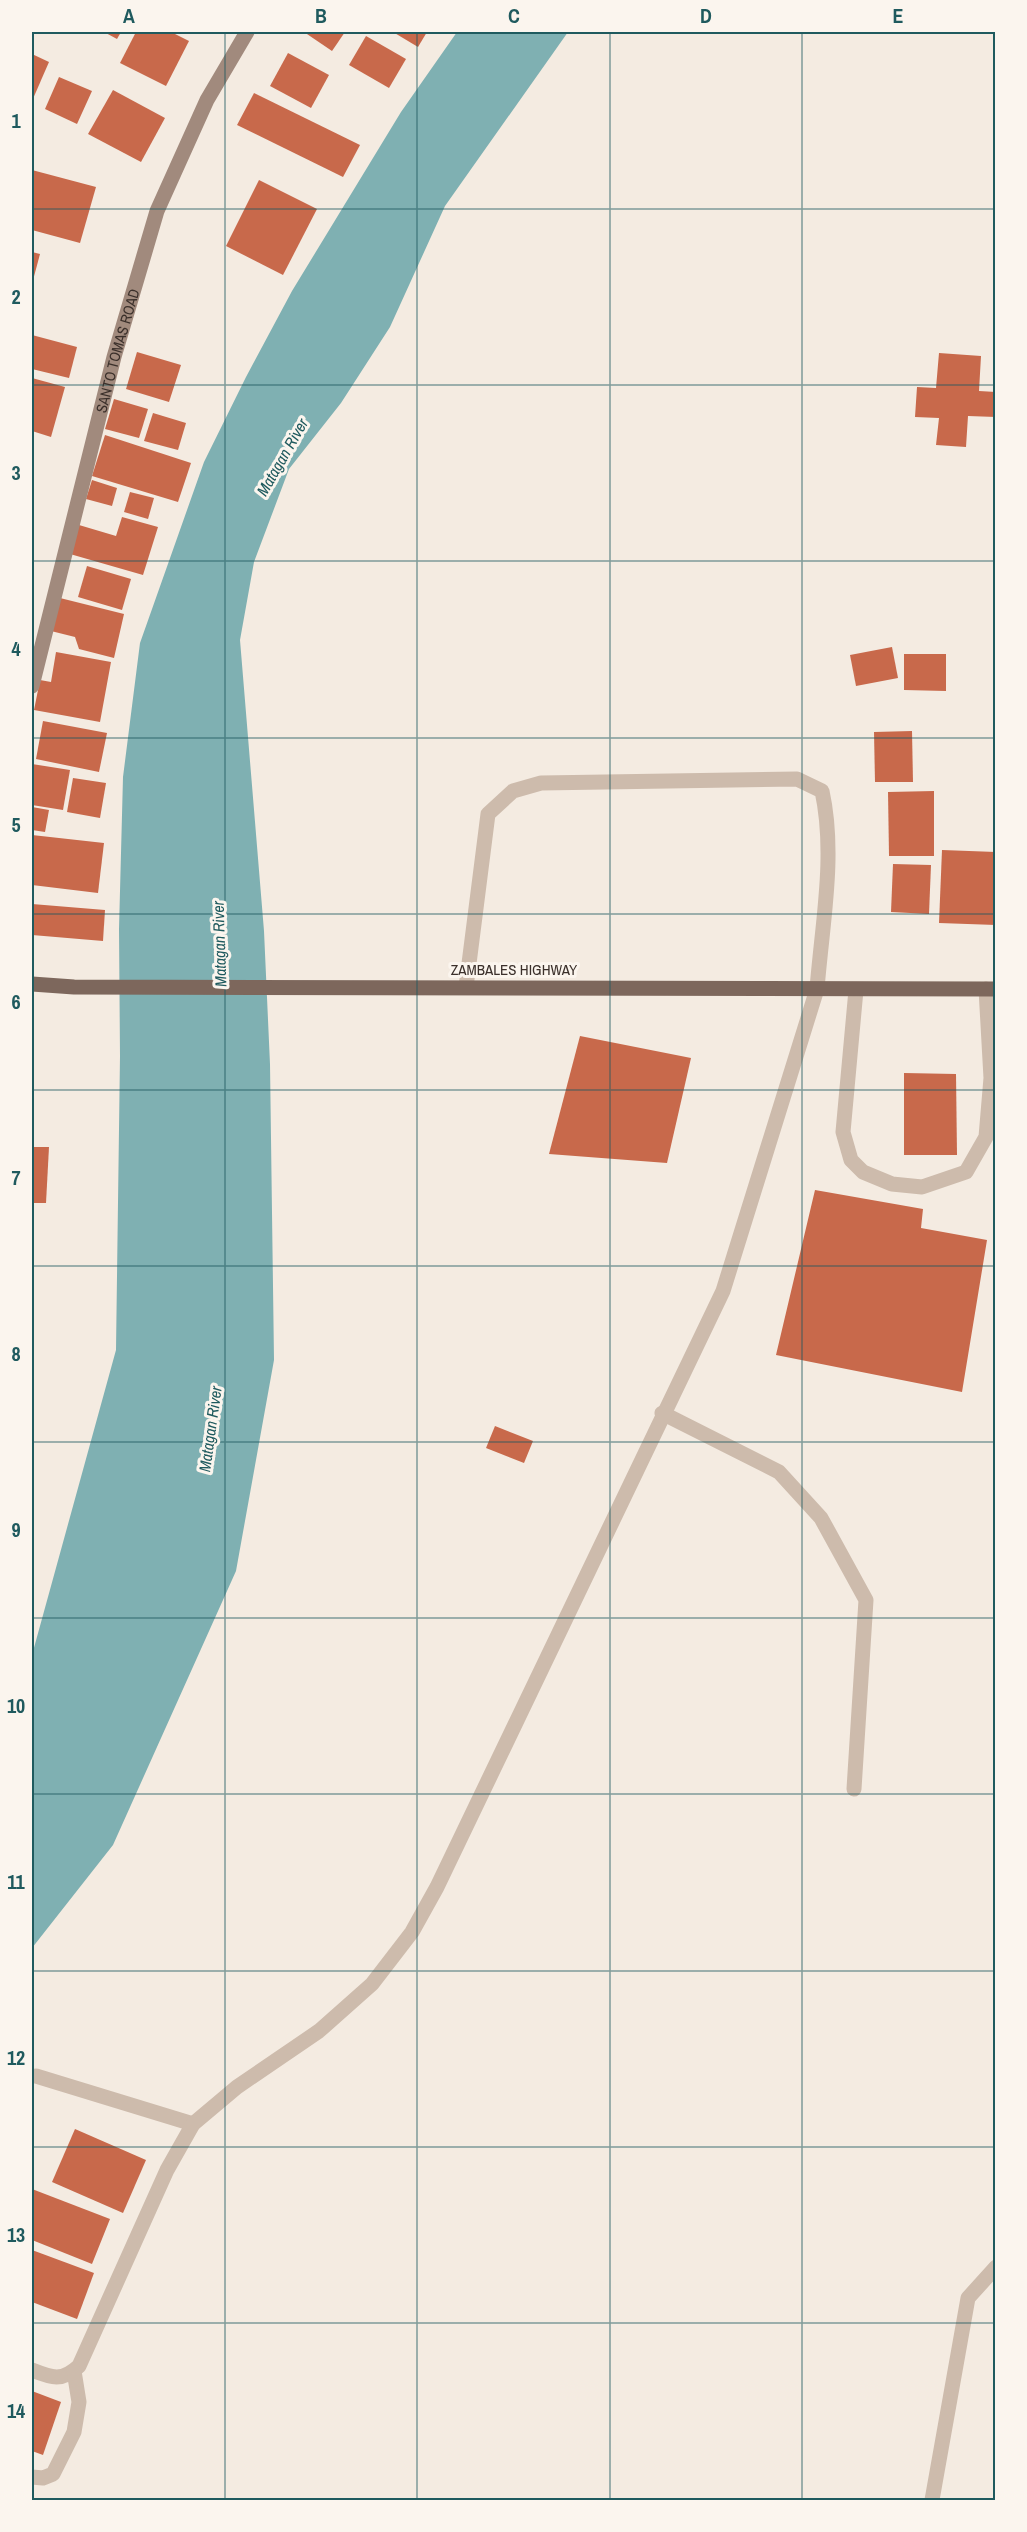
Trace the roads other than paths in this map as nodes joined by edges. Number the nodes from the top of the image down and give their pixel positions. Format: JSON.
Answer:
{"nodes":[{"id":1,"x":247,"y":32,"type":"edge"},
{"id":2,"x":32,"y":686,"type":"edge"},
{"id":3,"x":32,"y":984,"type":"edge"},
{"id":4,"x":466,"y":987,"type":"junction"},
{"id":5,"x":817,"y":989,"type":"junction"},
{"id":6,"x":991,"y":989,"type":"edge"},
{"id":7,"x":855,"y":990,"type":"junction"},
{"id":8,"x":662,"y":1413,"type":"junction"},
{"id":9,"x":854,"y":1789,"type":"dead end"},
{"id":10,"x":36,"y":2076,"type":"dead end"},
{"id":11,"x":193,"y":2124,"type":"junction"},
{"id":12,"x":996,"y":2267,"type":"edge"},
{"id":13,"x":32,"y":2370,"type":"edge"},
{"id":14,"x":74,"y":2371,"type":"junction"},
{"id":15,"x":32,"y":2477,"type":"edge"},
{"id":16,"x":932,"y":2500,"type":"edge"}],
"edges":[{"from":1,"to":2,"type":"street","name":"SANTO TOMAS ROAD"},
{"from":3,"to":4,"type":"main road","name":"ZAMBALES HIGHWAY"},
{"from":4,"to":5,"type":"main road","name":"ZAMBALES HIGHWAY"},
{"from":4,"to":5,"type":"street"},
{"from":5,"to":7,"type":"main road","name":"ZAMBALES HIGHWAY"},
{"from":5,"to":8,"type":"street"},
{"from":6,"to":7,"type":"main road","name":"ZAMBALES HIGHWAY"},
{"from":6,"to":7,"type":"street"},
{"from":8,"to":9,"type":"street"},
{"from":8,"to":11,"type":"street"},
{"from":10,"to":11,"type":"street"},
{"from":11,"to":14,"type":"street"},
{"from":12,"to":16,"type":"street"},
{"from":13,"to":14,"type":"street"},
{"from":14,"to":15,"type":"street"}]}
